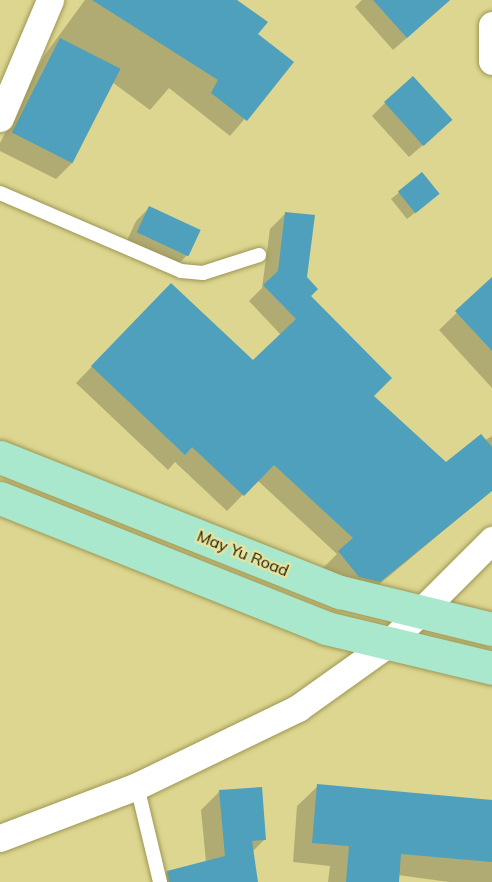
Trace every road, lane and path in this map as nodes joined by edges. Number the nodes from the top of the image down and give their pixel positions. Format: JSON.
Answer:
{"nodes":[{"id":1,"x":50,"y":0,"type":"edge"},
{"id":2,"x":492,"y":25,"type":"edge"},
{"id":3,"x":492,"y":61,"type":"edge"},
{"id":4,"x":0,"y":118,"type":"edge"},
{"id":5,"x":0,"y":193,"type":"edge"},
{"id":6,"x":260,"y":255,"type":"dead end"},
{"id":7,"x":0,"y":457,"type":"edge"},
{"id":8,"x":0,"y":498,"type":"edge"},
{"id":9,"x":492,"y":540,"type":"edge"},
{"id":10,"x":418,"y":611,"type":"junction"},
{"id":11,"x":492,"y":629,"type":"edge"},
{"id":12,"x":389,"y":643,"type":"junction"},
{"id":13,"x":492,"y":668,"type":"edge"},
{"id":14,"x":137,"y":786,"type":"junction"},
{"id":15,"x":0,"y":838,"type":"edge"},
{"id":16,"x":160,"y":882,"type":"edge"}],
"edges":[{"from":1,"to":4,"type":"street"},
{"from":2,"to":3,"type":"street"},
{"from":5,"to":6,"type":"lane"},
{"from":7,"to":10,"type":"main road","name":"May Yu Road"},
{"from":8,"to":12,"type":"main road"},
{"from":9,"to":10,"type":"street"},
{"from":10,"to":11,"type":"main road","name":"May Yu Road"},
{"from":10,"to":12,"type":"street"},
{"from":12,"to":13,"type":"main road"},
{"from":12,"to":14,"type":"street"},
{"from":14,"to":15,"type":"street"},
{"from":14,"to":16,"type":"lane"}]}
